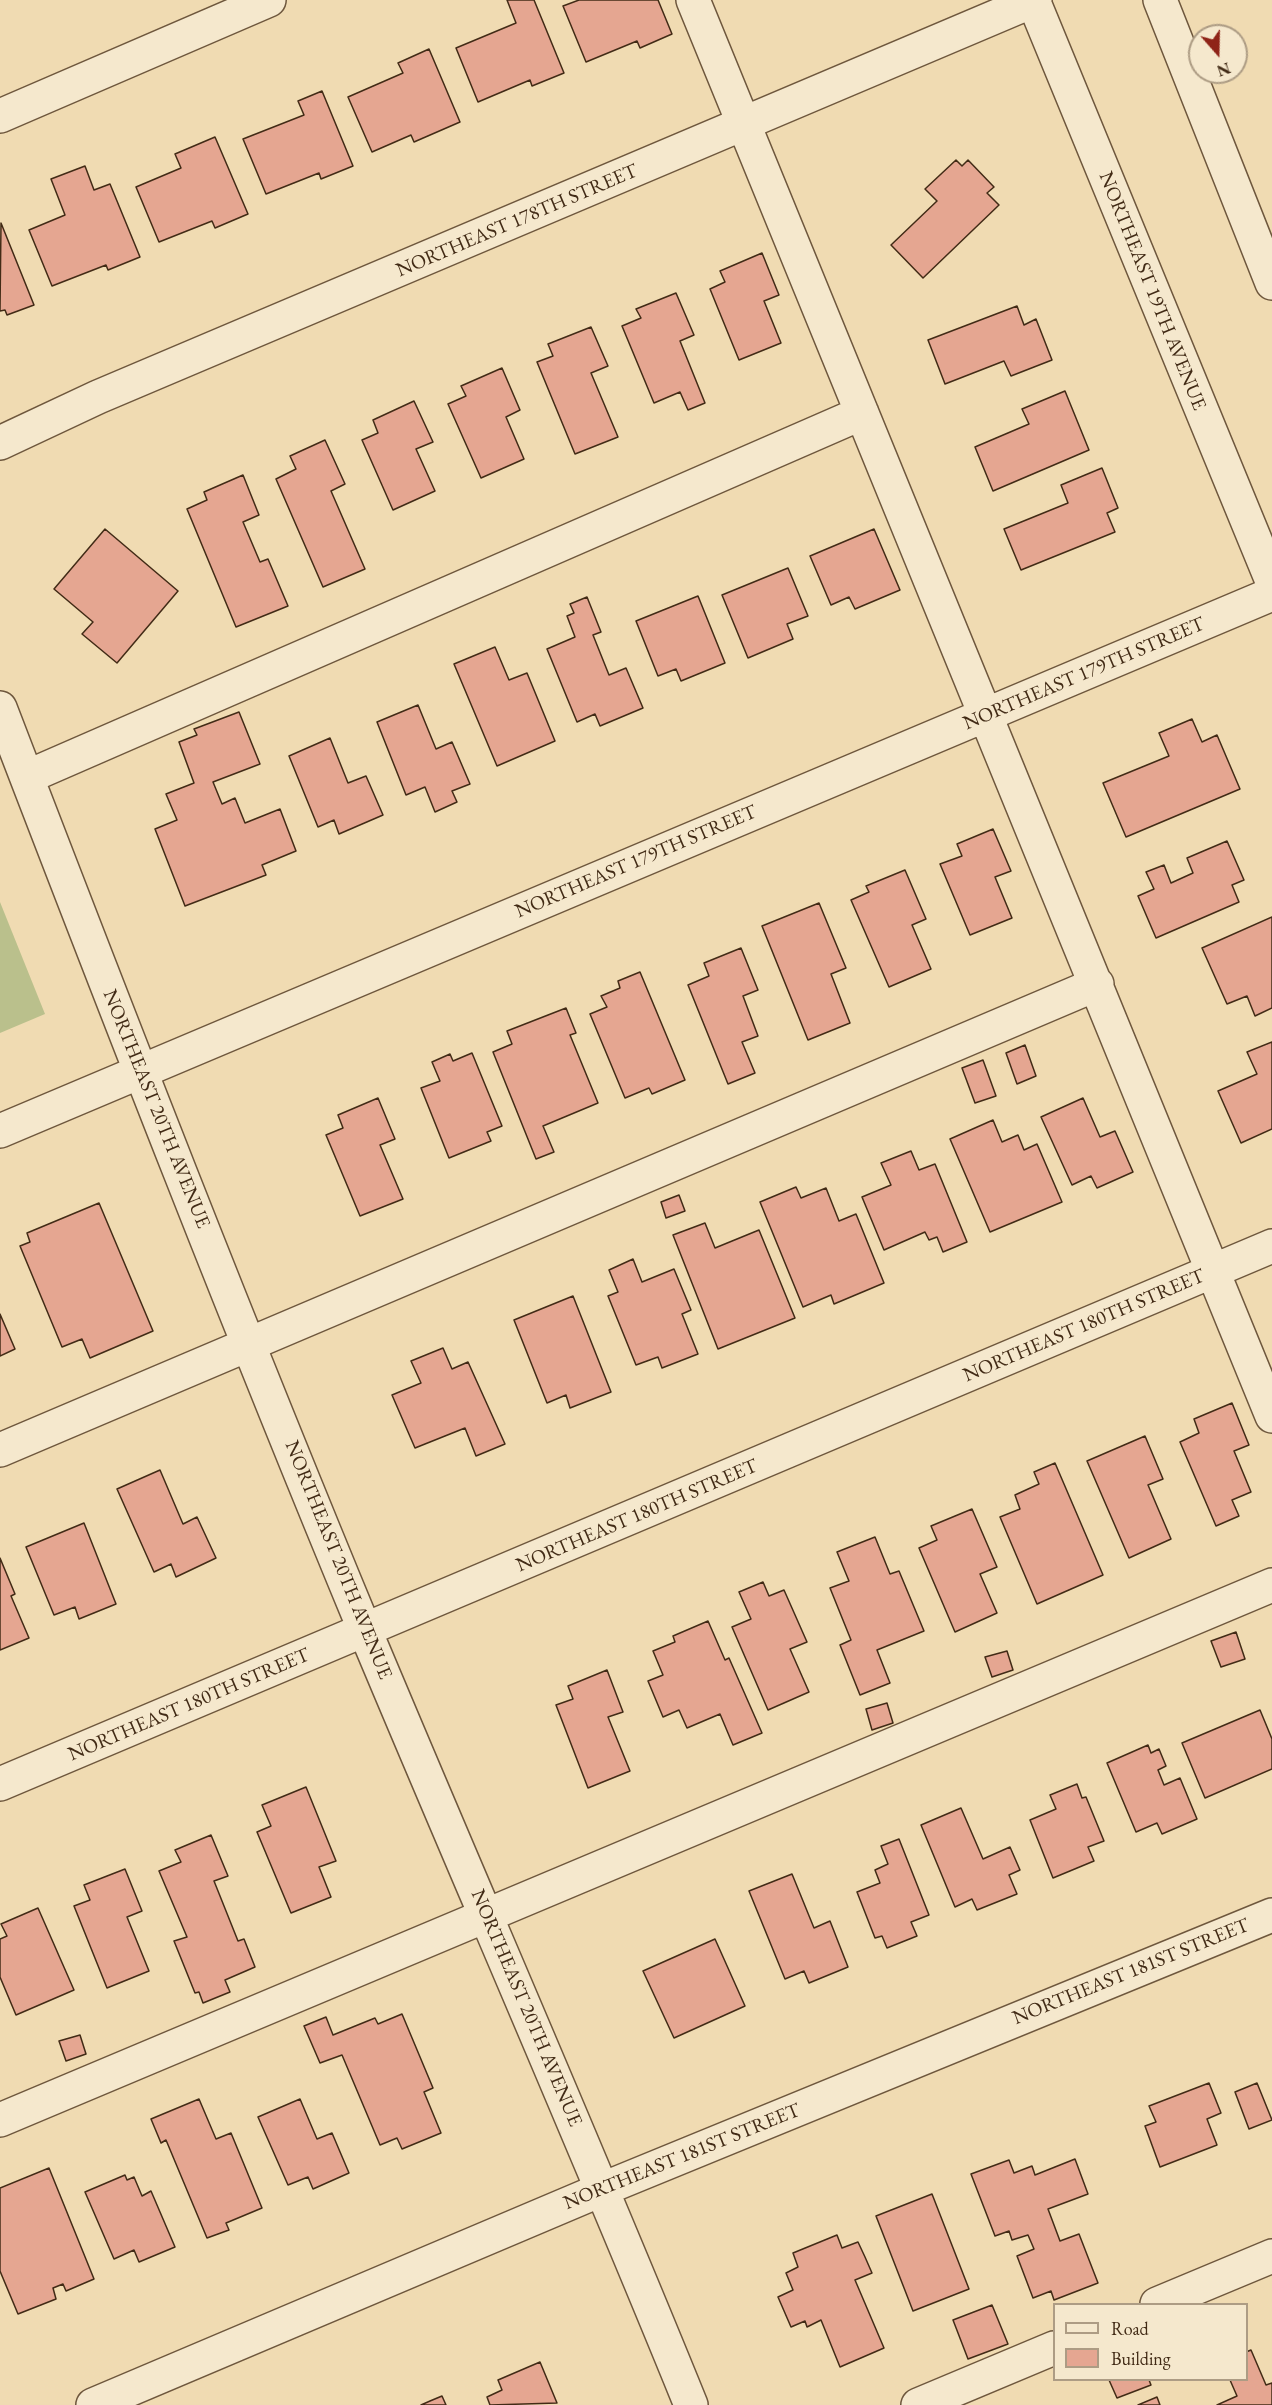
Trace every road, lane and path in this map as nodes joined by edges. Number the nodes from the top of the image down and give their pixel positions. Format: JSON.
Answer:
{"nodes":[{"id":1,"x":268,"y":0,"type":"edge"},
{"id":2,"x":693,"y":0,"type":"edge"},
{"id":3,"x":1034,"y":0,"type":"edge"},
{"id":4,"x":1160,"y":0,"type":"edge"},
{"id":5,"x":0,"y":116,"type":"edge"},
{"id":6,"x":744,"y":125,"type":"junction"},
{"id":7,"x":1272,"y":284,"type":"edge"},
{"id":8,"x":862,"y":413,"type":"junction"},
{"id":9,"x":0,"y":443,"type":"edge"},
{"id":10,"x":1272,"y":581,"type":"edge"},
{"id":11,"x":1272,"y":594,"type":"edge"},
{"id":12,"x":0,"y":708,"type":"edge"},
{"id":13,"x":986,"y":715,"type":"junction"},
{"id":14,"x":27,"y":777,"type":"junction"},
{"id":15,"x":1097,"y":984,"type":"junction"},
{"id":16,"x":140,"y":1071,"type":"junction"},
{"id":17,"x":0,"y":1131,"type":"edge"},
{"id":18,"x":1272,"y":1246,"type":"edge"},
{"id":19,"x":1213,"y":1271,"type":"junction"},
{"id":20,"x":250,"y":1344,"type":"junction"},
{"id":21,"x":1272,"y":1416,"type":"edge"},
{"id":22,"x":0,"y":1450,"type":"edge"},
{"id":23,"x":1272,"y":1585,"type":"edge"},
{"id":24,"x":366,"y":1632,"type":"junction"},
{"id":25,"x":0,"y":1784,"type":"edge"},
{"id":26,"x":1272,"y":1915,"type":"edge"},
{"id":27,"x":487,"y":1916,"type":"junction"},
{"id":28,"x":0,"y":2120,"type":"edge"},
{"id":29,"x":603,"y":2189,"type":"junction"},
{"id":30,"x":1272,"y":2256,"type":"edge"},
{"id":31,"x":1159,"y":2303,"type":"edge"},
{"id":32,"x":1053,"y":2348,"type":"edge"},
{"id":33,"x":93,"y":2405,"type":"edge"},
{"id":34,"x":691,"y":2405,"type":"edge"},
{"id":35,"x":918,"y":2405,"type":"edge"}],
"edges":[{"from":1,"to":5,"type":"street"},
{"from":2,"to":6,"type":"street"},
{"from":3,"to":6,"type":"street","name":"NORTHEAST 178TH STREET"},
{"from":3,"to":10,"type":"street","name":"NORTHEAST 19TH AVENUE"},
{"from":4,"to":7,"type":"street"},
{"from":6,"to":8,"type":"street"},
{"from":6,"to":9,"type":"street","name":"NORTHEAST 178TH STREET"},
{"from":8,"to":13,"type":"street"},
{"from":8,"to":14,"type":"street"},
{"from":11,"to":13,"type":"street","name":"NORTHEAST 179TH STREET"},
{"from":12,"to":14,"type":"street","name":"NORTHEAST 20TH AVENUE"},
{"from":13,"to":15,"type":"street"},
{"from":13,"to":16,"type":"street","name":"NORTHEAST 179TH STREET"},
{"from":14,"to":16,"type":"street","name":"NORTHEAST 20TH AVENUE"},
{"from":15,"to":19,"type":"street"},
{"from":15,"to":20,"type":"street"},
{"from":16,"to":17,"type":"street","name":"NORTHEAST 179TH STREET"},
{"from":16,"to":20,"type":"street","name":"NORTHEAST 20TH AVENUE"},
{"from":18,"to":19,"type":"street","name":"NORTHEAST 180TH STREET"},
{"from":19,"to":21,"type":"street"},
{"from":19,"to":24,"type":"street","name":"NORTHEAST 180TH STREET"},
{"from":20,"to":22,"type":"street"},
{"from":20,"to":24,"type":"street","name":"NORTHEAST 20TH AVENUE"},
{"from":23,"to":27,"type":"street"},
{"from":24,"to":25,"type":"street","name":"NORTHEAST 180TH STREET"},
{"from":24,"to":27,"type":"street","name":"NORTHEAST 20TH AVENUE"},
{"from":26,"to":29,"type":"street","name":"NORTHEAST 181ST STREET"},
{"from":27,"to":28,"type":"street"},
{"from":27,"to":29,"type":"street","name":"NORTHEAST 20TH AVENUE"},
{"from":29,"to":33,"type":"street","name":"NORTHEAST 181ST STREET"},
{"from":29,"to":34,"type":"street","name":"NORTHEAST 20TH AVENUE"},
{"from":30,"to":31,"type":"street"},
{"from":32,"to":35,"type":"street"}]}
